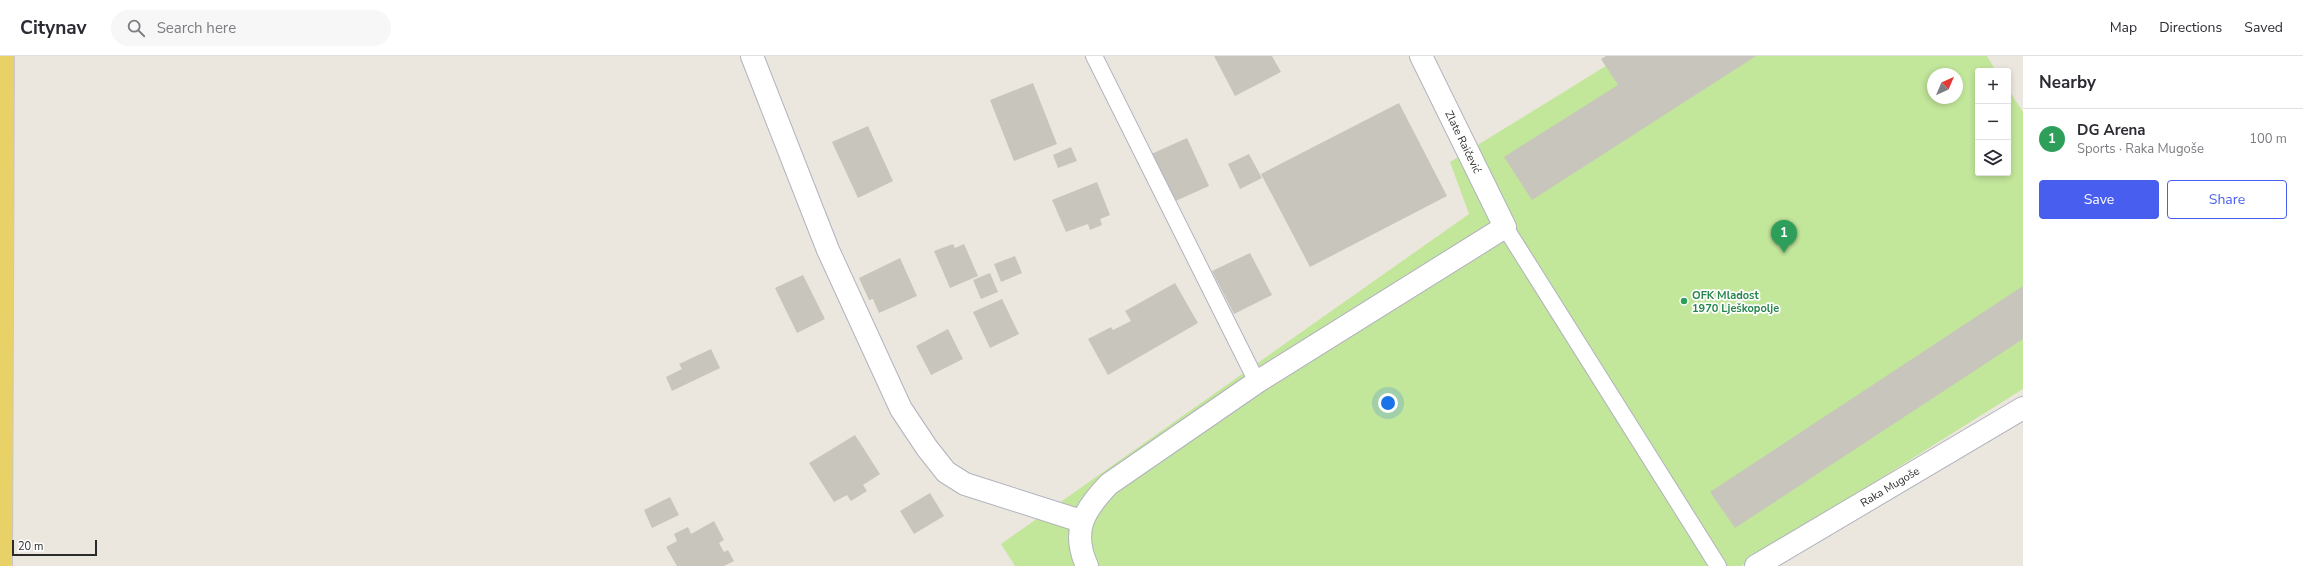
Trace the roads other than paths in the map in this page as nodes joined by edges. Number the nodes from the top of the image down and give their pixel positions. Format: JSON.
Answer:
{"nodes":[{"id":1,"x":3,"y":56,"type":"edge"},
{"id":2,"x":752,"y":56,"type":"edge"},
{"id":3,"x":1094,"y":56,"type":"edge"},
{"id":4,"x":1421,"y":56,"type":"edge"},
{"id":5,"x":1505,"y":227,"type":"junction"},
{"id":6,"x":1257,"y":382,"type":"junction"},
{"id":7,"x":2023,"y":408,"type":"edge"},
{"id":8,"x":1081,"y":521,"type":"junction"},
{"id":9,"x":1,"y":566,"type":"edge"},
{"id":10,"x":1087,"y":566,"type":"edge"},
{"id":11,"x":1718,"y":566,"type":"edge"},
{"id":12,"x":1756,"y":566,"type":"edge"}],
"edges":[{"from":1,"to":9,"type":"main road"},
{"from":2,"to":8,"type":"street"},
{"from":3,"to":6,"type":"lane"},
{"from":4,"to":5,"type":"street","name":"Zlate Raičević"},
{"from":5,"to":6,"type":"street"},
{"from":5,"to":11,"type":"lane"},
{"from":6,"to":8,"type":"street"},
{"from":7,"to":12,"type":"street","name":"Raka Mugoše"},
{"from":8,"to":10,"type":"street"}]}
